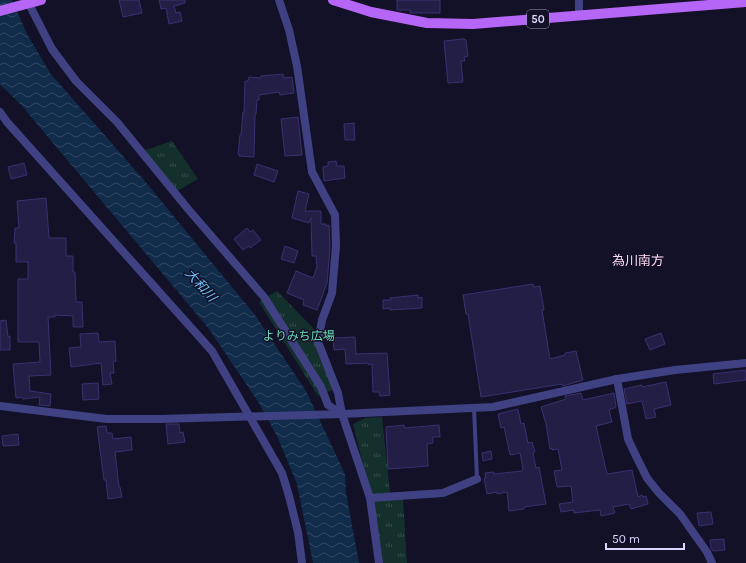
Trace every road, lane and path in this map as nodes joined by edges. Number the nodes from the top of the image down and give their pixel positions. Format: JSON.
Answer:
{"nodes":[{"id":1,"x":41,"y":0,"type":"edge"},
{"id":2,"x":279,"y":0,"type":"edge"},
{"id":3,"x":333,"y":0,"type":"edge"},
{"id":4,"x":579,"y":0,"type":"edge"},
{"id":5,"x":746,"y":2,"type":"edge"},
{"id":6,"x":26,"y":3,"type":"edge"},
{"id":7,"x":0,"y":11,"type":"edge"},
{"id":8,"x":579,"y":16,"type":"junction"},
{"id":9,"x":0,"y":112,"type":"edge"},
{"id":10,"x":746,"y":363,"type":"edge"},
{"id":11,"x":617,"y":379,"type":"junction"},
{"id":12,"x":0,"y":406,"type":"edge"},
{"id":13,"x":474,"y":408,"type":"junction"},
{"id":14,"x":342,"y":414,"type":"junction"},
{"id":15,"x":252,"y":416,"type":"junction"},
{"id":16,"x":477,"y":479,"type":"joint"},
{"id":17,"x":370,"y":498,"type":"junction"},
{"id":18,"x":302,"y":563,"type":"edge"},
{"id":19,"x":379,"y":563,"type":"edge"},
{"id":20,"x":712,"y":563,"type":"edge"}],
"edges":[{"from":1,"to":6,"type":"main road"},
{"from":2,"to":14,"type":"street"},
{"from":3,"to":8,"type":"main road","number":"50"},
{"from":4,"to":8,"type":"street"},
{"from":5,"to":8,"type":"main road","number":"50"},
{"from":6,"to":7,"type":"main road"},
{"from":6,"to":14,"type":"street"},
{"from":9,"to":15,"type":"street"},
{"from":10,"to":11,"type":"street"},
{"from":11,"to":13,"type":"street"},
{"from":11,"to":20,"type":"street"},
{"from":12,"to":15,"type":"street"},
{"from":13,"to":14,"type":"street"},
{"from":13,"to":16,"type":"lane"},
{"from":14,"to":15,"type":"street"},
{"from":14,"to":17,"type":"street"},
{"from":15,"to":18,"type":"street"},
{"from":16,"to":17,"type":"street"},
{"from":17,"to":19,"type":"street"}]}
